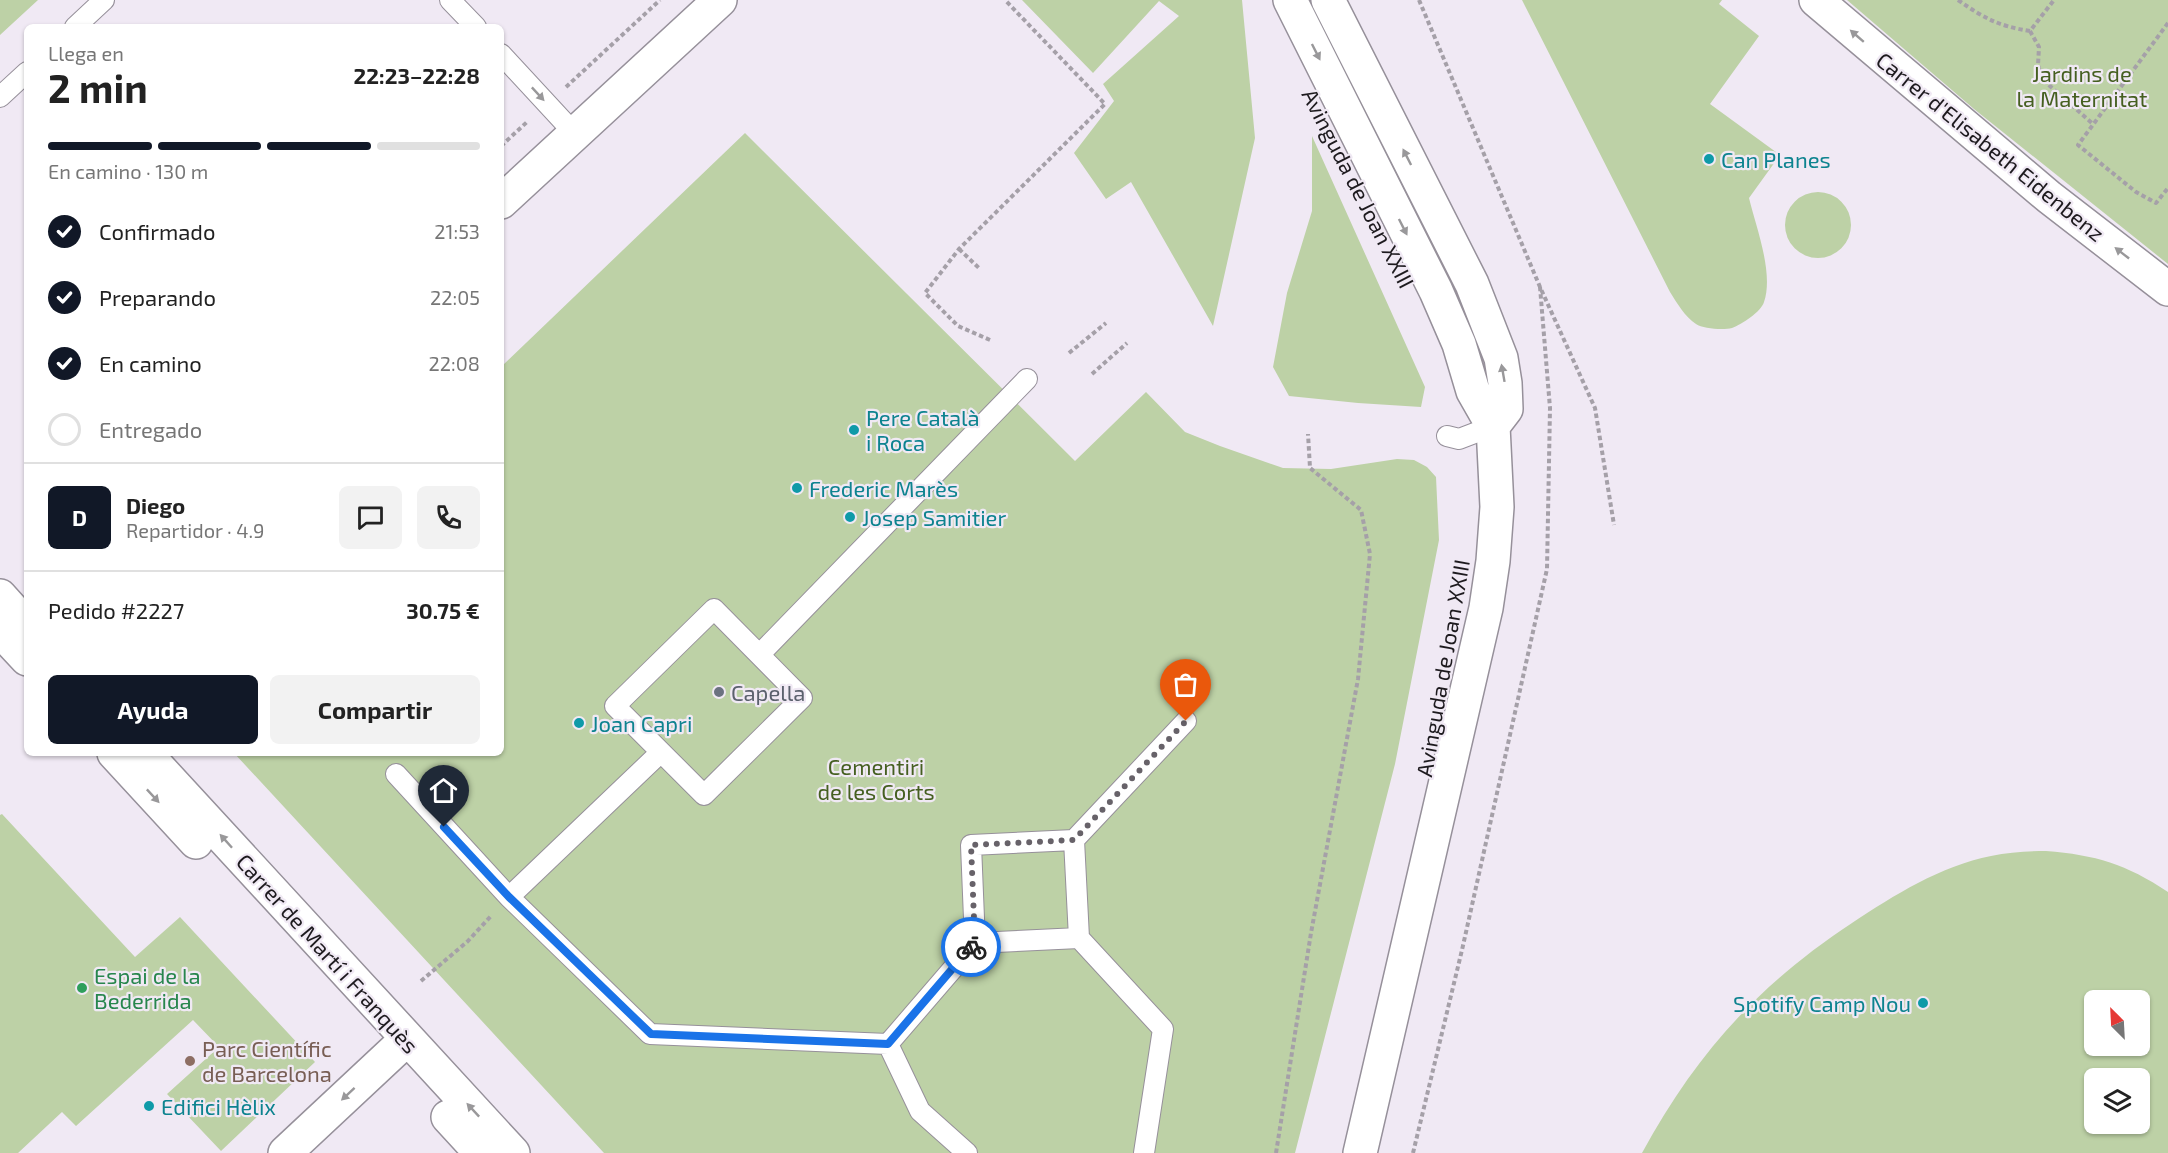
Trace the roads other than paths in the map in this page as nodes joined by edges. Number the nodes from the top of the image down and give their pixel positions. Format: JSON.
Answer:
{"nodes":[{"id":1,"x":104,"y":0,"type":"edge"},
{"id":2,"x":450,"y":0,"type":"edge"},
{"id":3,"x":720,"y":0,"type":"edge"},
{"id":4,"x":1290,"y":0,"type":"edge"},
{"id":5,"x":1328,"y":0,"type":"edge"},
{"id":6,"x":1816,"y":0,"type":"edge"},
{"id":7,"x":78,"y":24,"type":"edge"},
{"id":8,"x":473,"y":24,"type":"edge"},
{"id":9,"x":504,"y":57,"type":"edge"},
{"id":10,"x":24,"y":75,"type":"edge"},
{"id":11,"x":0,"y":98,"type":"edge"},
{"id":12,"x":575,"y":134,"type":"junction"},
{"id":13,"x":504,"y":199,"type":"edge"},
{"id":14,"x":2168,"y":288,"type":"edge"},
{"id":15,"x":1027,"y":379,"type":"dead end"},
{"id":16,"x":1493,"y":426,"type":"junction"},
{"id":17,"x":1447,"y":436,"type":"dead end"},
{"id":18,"x":0,"y":596,"type":"edge"},
{"id":19,"x":19,"y":640,"type":"edge"},
{"id":20,"x":760,"y":654,"type":"junction"},
{"id":21,"x":1186,"y":721,"type":"dead end"},
{"id":22,"x":661,"y":752,"type":"junction"},
{"id":23,"x":117,"y":756,"type":"edge"},
{"id":24,"x":148,"y":756,"type":"edge"},
{"id":25,"x":396,"y":774,"type":"dead end"},
{"id":26,"x":1074,"y":840,"type":"junction"},
{"id":27,"x":509,"y":897,"type":"junction"},
{"id":28,"x":1079,"y":938,"type":"junction"},
{"id":29,"x":975,"y":943,"type":"junction"},
{"id":30,"x":888,"y":1044,"type":"junction"},
{"id":31,"x":399,"y":1046,"type":"junction"},
{"id":32,"x":285,"y":1153,"type":"edge"},
{"id":33,"x":481,"y":1153,"type":"edge"},
{"id":34,"x":513,"y":1153,"type":"edge"},
{"id":35,"x":968,"y":1153,"type":"edge"},
{"id":36,"x":1143,"y":1153,"type":"edge"},
{"id":37,"x":1360,"y":1153,"type":"edge"}],
"edges":[{"from":1,"to":7,"type":"lane"},
{"from":2,"to":8,"type":"lane"},
{"from":3,"to":12,"type":"street"},
{"from":4,"to":16,"type":"street","name":"Avinguda de Joan XXIII","one_way":true},
{"from":16,"to":5,"type":"street","name":"Avinguda de Joan XXIII","one_way":true},
{"from":14,"to":6,"type":"street","name":"Carrer d'Elisabeth Eidenbenz","one_way":true},
{"from":9,"to":12,"type":"lane","one_way":true},
{"from":10,"to":11,"type":"lane"},
{"from":12,"to":13,"type":"street"},
{"from":15,"to":20,"type":"lane"},
{"from":16,"to":17,"type":"lane"},
{"from":16,"to":37,"type":"street","name":"Avinguda de Joan XXIII"},
{"from":18,"to":19,"type":"street"},
{"from":20,"to":22,"type":"lane"},
{"from":20,"to":22,"type":"lane"},
{"from":21,"to":26,"type":"lane"},
{"from":22,"to":27,"type":"lane"},
{"from":23,"to":31,"type":"street","name":"Carrer de Martí i Franquès","one_way":true},
{"from":31,"to":24,"type":"street","name":"Carrer de Martí i Franquès","one_way":true},
{"from":25,"to":27,"type":"lane"},
{"from":26,"to":28,"type":"lane"},
{"from":26,"to":29,"type":"lane"},
{"from":27,"to":30,"type":"lane"},
{"from":28,"to":29,"type":"lane"},
{"from":28,"to":36,"type":"lane"},
{"from":29,"to":30,"type":"lane"},
{"from":30,"to":35,"type":"lane"},
{"from":31,"to":32,"type":"street","one_way":true},
{"from":31,"to":33,"type":"street","name":"Carrer de Martí i Franquès"},
{"from":34,"to":31,"type":"street","name":"Carrer de Martí i Franquès","one_way":true}]}
